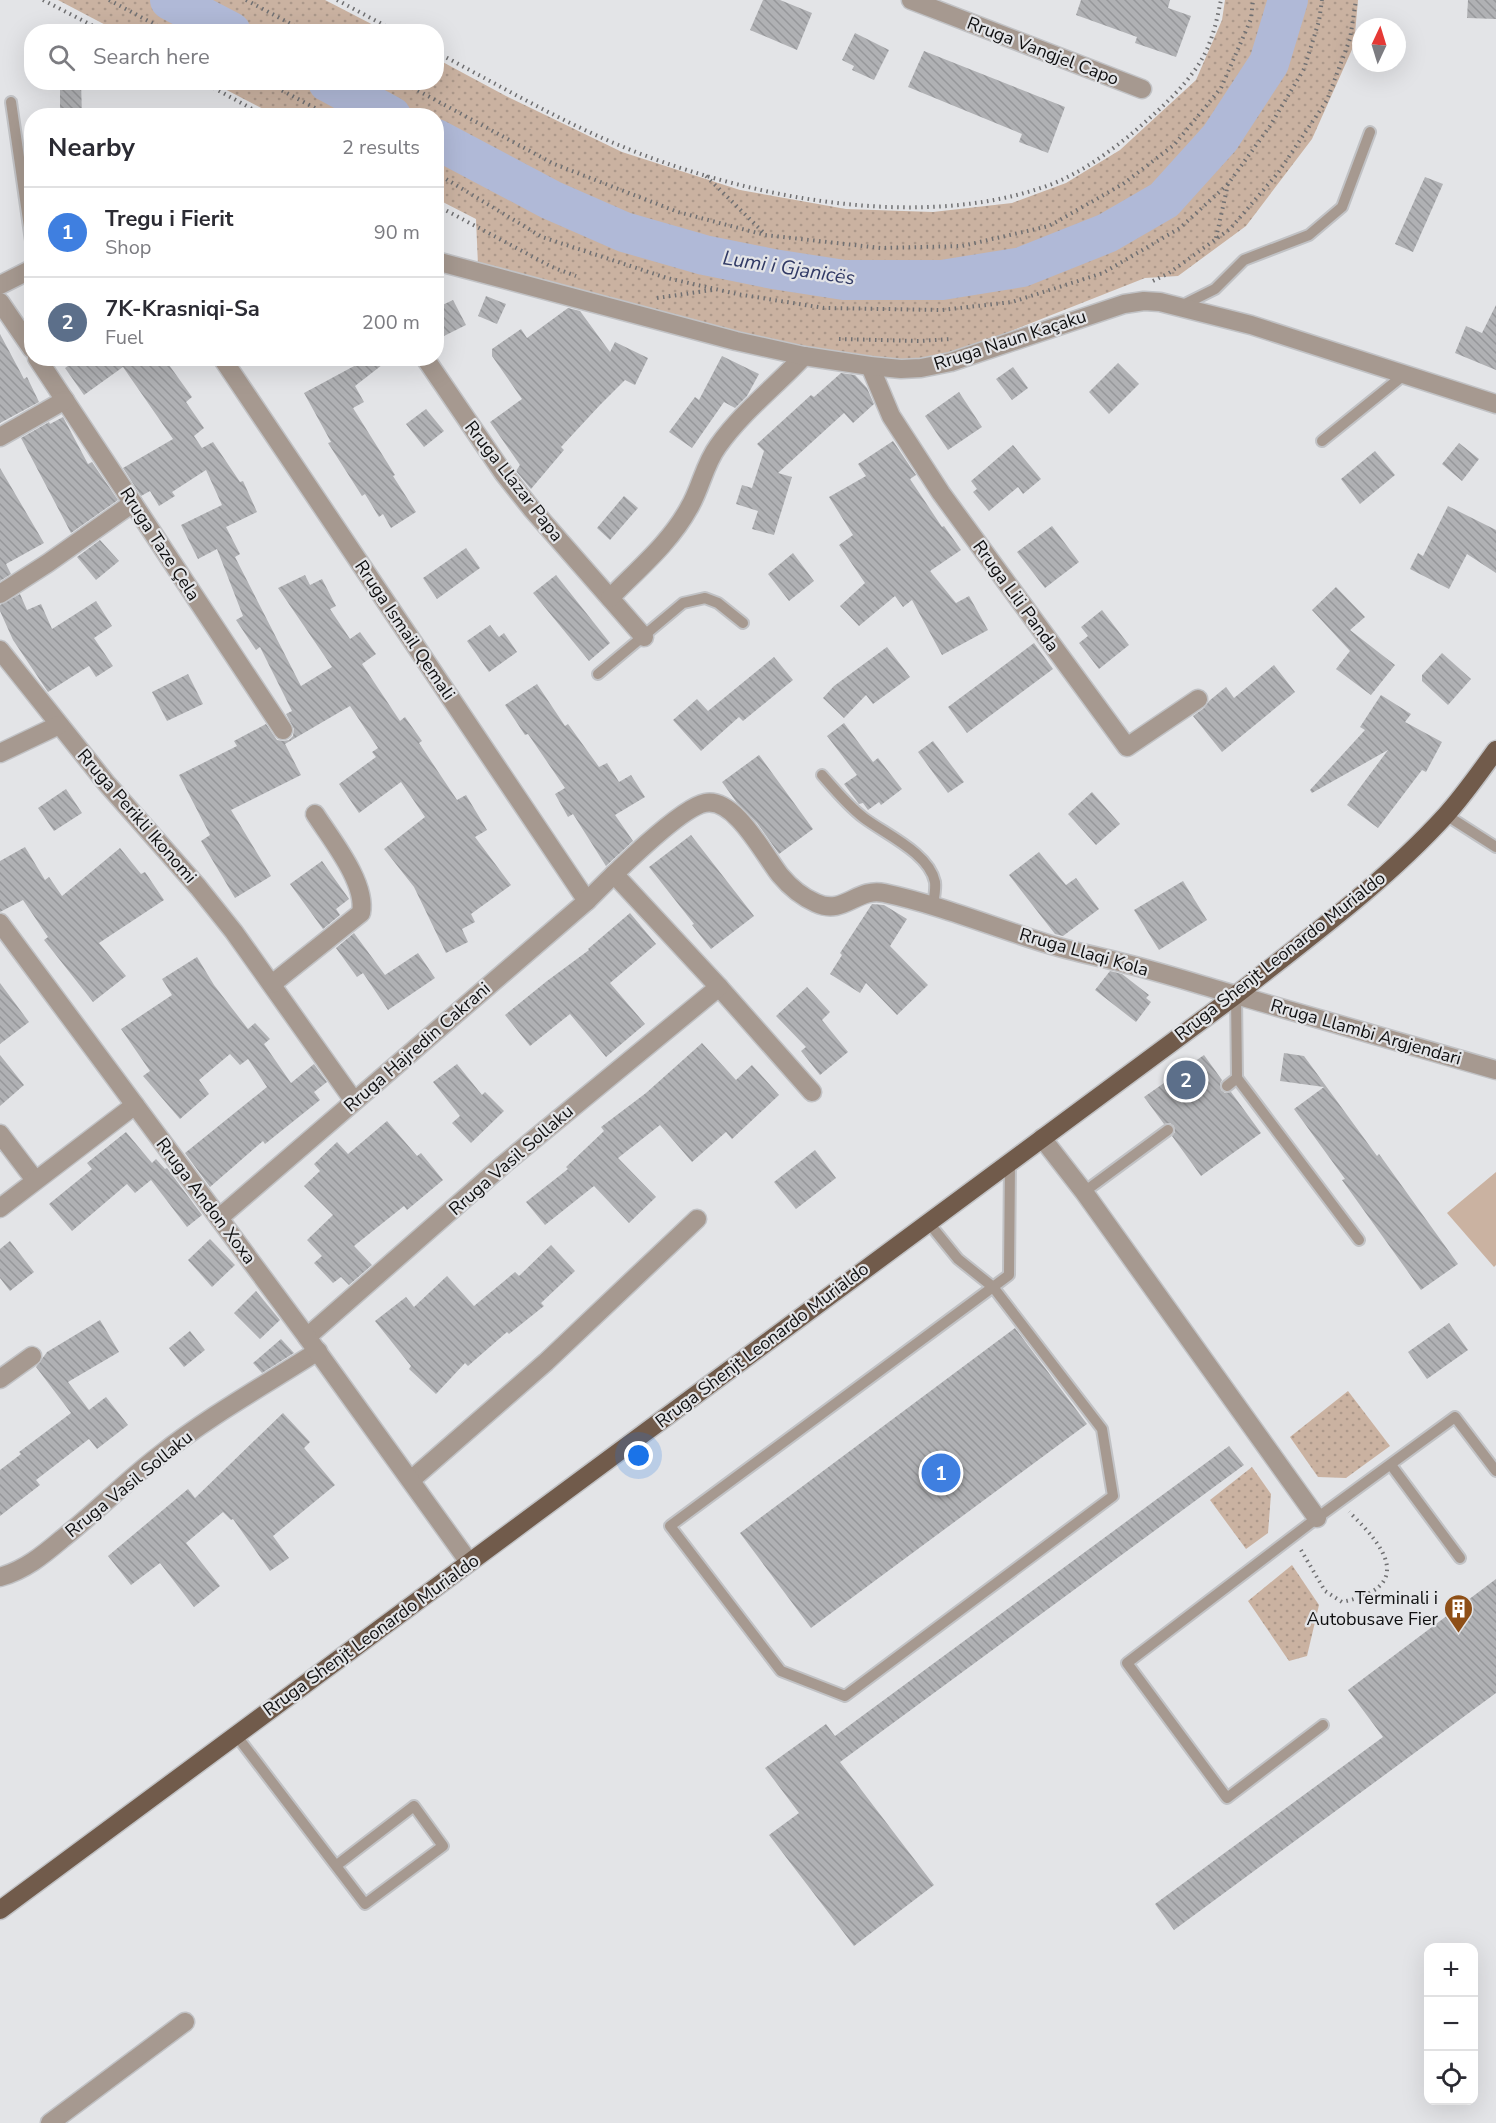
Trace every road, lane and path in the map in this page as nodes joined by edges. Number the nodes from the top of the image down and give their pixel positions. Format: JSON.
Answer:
{"nodes":[{"id":1,"x":43,"y":0,"type":"edge"},
{"id":2,"x":109,"y":0,"type":"edge"},
{"id":3,"x":246,"y":0,"type":"edge"},
{"id":4,"x":337,"y":0,"type":"edge"},
{"id":5,"x":911,"y":0,"type":"edge"},
{"id":6,"x":1221,"y":0,"type":"edge"},
{"id":7,"x":1253,"y":0,"type":"edge"},
{"id":8,"x":1322,"y":0,"type":"edge"},
{"id":9,"x":1356,"y":0,"type":"edge"},
{"id":10,"x":90,"y":24,"type":"edge"},
{"id":11,"x":154,"y":24,"type":"edge"},
{"id":12,"x":291,"y":24,"type":"edge"},
{"id":13,"x":382,"y":24,"type":"edge"},
{"id":14,"x":444,"y":56,"type":"edge"},
{"id":15,"x":217,"y":90,"type":"edge"},
{"id":16,"x":281,"y":90,"type":"edge"},
{"id":17,"x":417,"y":90,"type":"edge"},
{"id":18,"x":1142,"y":90,"type":"dead end"},
{"id":19,"x":11,"y":102,"type":"dead end"},
{"id":20,"x":250,"y":108,"type":"edge"},
{"id":21,"x":315,"y":108,"type":"edge"},
{"id":22,"x":1370,"y":132,"type":"dead end"},
{"id":23,"x":705,"y":176,"type":"junction"},
{"id":24,"x":444,"y":177,"type":"edge"},
{"id":25,"x":1228,"y":184,"type":"junction"},
{"id":26,"x":24,"y":192,"type":"edge"},
{"id":27,"x":444,"y":210,"type":"edge"},
{"id":28,"x":765,"y":235,"type":"junction"},
{"id":29,"x":1216,"y":239,"type":"junction"},
{"id":30,"x":444,"y":263,"type":"edge"},
{"id":31,"x":24,"y":273,"type":"edge"},
{"id":32,"x":580,"y":277,"type":"dead end"},
{"id":33,"x":1150,"y":283,"type":"dead end"},
{"id":34,"x":0,"y":285,"type":"edge"},
{"id":35,"x":716,"y":290,"type":"junction"},
{"id":36,"x":657,"y":298,"type":"dead end"},
{"id":37,"x":0,"y":302,"type":"edge"},
{"id":38,"x":1178,"y":307,"type":"junction"},
{"id":39,"x":24,"y":337,"type":"edge"},
{"id":40,"x":833,"y":339,"type":"dead end"},
{"id":41,"x":959,"y":339,"type":"dead end"},
{"id":42,"x":804,"y":356,"type":"junction"},
{"id":43,"x":43,"y":366,"type":"edge"},
{"id":44,"x":227,"y":366,"type":"edge"},
{"id":45,"x":430,"y":366,"type":"edge"},
{"id":46,"x":870,"y":366,"type":"junction"},
{"id":47,"x":1405,"y":374,"type":"junction"},
{"id":48,"x":65,"y":400,"type":"junction"},
{"id":49,"x":1496,"y":404,"type":"edge"},
{"id":50,"x":0,"y":437,"type":"edge"},
{"id":51,"x":1322,"y":441,"type":"dead end"},
{"id":52,"x":133,"y":502,"type":"junction"},
{"id":53,"x":0,"y":594,"type":"edge"},
{"id":54,"x":610,"y":598,"type":"junction"},
{"id":55,"x":743,"y":623,"type":"dead end"},
{"id":56,"x":644,"y":637,"type":"junction"},
{"id":57,"x":0,"y":650,"type":"edge"},
{"id":58,"x":598,"y":674,"type":"dead end"},
{"id":59,"x":1198,"y":699,"type":"dead end"},
{"id":60,"x":59,"y":725,"type":"junction"},
{"id":61,"x":283,"y":730,"type":"dead end"},
{"id":62,"x":1496,"y":750,"type":"edge"},
{"id":63,"x":0,"y":753,"type":"edge"},
{"id":64,"x":822,"y":775,"type":"dead end"},
{"id":65,"x":315,"y":814,"type":"dead end"},
{"id":66,"x":1446,"y":815,"type":"junction"},
{"id":67,"x":1496,"y":847,"type":"edge"},
{"id":68,"x":614,"y":874,"type":"junction"},
{"id":69,"x":587,"y":901,"type":"junction"},
{"id":70,"x":933,"y":905,"type":"junction"},
{"id":71,"x":0,"y":923,"type":"edge"},
{"id":72,"x":272,"y":984,"type":"junction"},
{"id":73,"x":719,"y":987,"type":"junction"},
{"id":74,"x":1236,"y":995,"type":"junction"},
{"id":75,"x":1496,"y":1070,"type":"edge"},
{"id":76,"x":1237,"y":1078,"type":"junction"},
{"id":77,"x":1227,"y":1086,"type":"dead end"},
{"id":78,"x":812,"y":1092,"type":"dead end"},
{"id":79,"x":354,"y":1101,"type":"junction"},
{"id":80,"x":135,"y":1105,"type":"junction"},
{"id":81,"x":1168,"y":1130,"type":"dead end"},
{"id":82,"x":0,"y":1134,"type":"edge"},
{"id":83,"x":1042,"y":1138,"type":"junction"},
{"id":84,"x":1010,"y":1161,"type":"junction"},
{"id":85,"x":35,"y":1180,"type":"junction"},
{"id":86,"x":1084,"y":1192,"type":"junction"},
{"id":87,"x":0,"y":1208,"type":"edge"},
{"id":88,"x":219,"y":1218,"type":"junction"},
{"id":89,"x":698,"y":1219,"type":"dead end"},
{"id":90,"x":928,"y":1222,"type":"junction"},
{"id":91,"x":1359,"y":1240,"type":"dead end"},
{"id":92,"x":993,"y":1287,"type":"junction"},
{"id":93,"x":312,"y":1344,"type":"junction"},
{"id":94,"x":32,"y":1356,"type":"dead end"},
{"id":95,"x":0,"y":1379,"type":"edge"},
{"id":96,"x":1390,"y":1465,"type":"junction"},
{"id":97,"x":1496,"y":1471,"type":"edge"},
{"id":98,"x":411,"y":1480,"type":"junction"},
{"id":99,"x":1338,"y":1502,"type":"junction"},
{"id":100,"x":1317,"y":1518,"type":"junction"},
{"id":101,"x":1293,"y":1536,"type":"junction"},
{"id":102,"x":1460,"y":1558,"type":"dead end"},
{"id":103,"x":470,"y":1562,"type":"junction"},
{"id":104,"x":0,"y":1577,"type":"edge"},
{"id":105,"x":1323,"y":1725,"type":"dead end"},
{"id":106,"x":236,"y":1735,"type":"junction"},
{"id":107,"x":337,"y":1865,"type":"junction"},
{"id":108,"x":0,"y":1910,"type":"edge"},
{"id":109,"x":185,"y":2022,"type":"dead end"},
{"id":110,"x":50,"y":2123,"type":"edge"}],
"edges":[{"from":1,"to":10,"type":"path"},
{"from":2,"to":11,"type":"path"},
{"from":3,"to":12,"type":"path"},
{"from":4,"to":13,"type":"path"},
{"from":5,"to":18,"type":"street","name":"Rruga Vangjel Capo"},
{"from":6,"to":23,"type":"path"},
{"from":7,"to":28,"type":"path"},
{"from":8,"to":25,"type":"path"},
{"from":9,"to":29,"type":"path"},
{"from":14,"to":23,"type":"path"},
{"from":15,"to":20,"type":"path"},
{"from":16,"to":21,"type":"path"},
{"from":17,"to":28,"type":"path"},
{"from":19,"to":26,"type":"lane"},
{"from":22,"to":38,"type":"lane"},
{"from":23,"to":28,"type":"path"},
{"from":24,"to":35,"type":"path"},
{"from":25,"to":29,"type":"path"},
{"from":25,"to":35,"type":"path"},
{"from":27,"to":32,"type":"path"},
{"from":29,"to":33,"type":"path"},
{"from":30,"to":42,"type":"street","name":"Rruga Naun Kaçaku"},
{"from":31,"to":34,"type":"street"},
{"from":35,"to":36,"type":"path"},
{"from":37,"to":39,"type":"street"},
{"from":38,"to":46,"type":"street","name":"Rruga Naun Kaçaku"},
{"from":38,"to":47,"type":"street","name":"Rruga Naun Kaçaku"},
{"from":40,"to":41,"type":"path"},
{"from":42,"to":46,"type":"street","name":"Rruga Naun Kaçaku"},
{"from":42,"to":54,"type":"street"},
{"from":43,"to":48,"type":"street","name":"Rruga Taze Çela"},
{"from":44,"to":69,"type":"street","name":"Rruga Ismail Qemali"},
{"from":45,"to":54,"type":"street","name":"Rruga Llazar Papa"},
{"from":46,"to":59,"type":"street","name":"Rruga Lili Panda"},
{"from":47,"to":49,"type":"street","name":"Rruga Naun Kaçaku"},
{"from":47,"to":51,"type":"lane"},
{"from":48,"to":50,"type":"street"},
{"from":48,"to":52,"type":"street","name":"Rruga Taze Çela"},
{"from":52,"to":53,"type":"street"},
{"from":52,"to":61,"type":"street","name":"Rruga Taze Çela"},
{"from":54,"to":56,"type":"street","name":"Rruga Llazar Papa"},
{"from":55,"to":56,"type":"lane"},
{"from":56,"to":58,"type":"lane"},
{"from":57,"to":60,"type":"street","name":"Rruga Perikli Ikonomi"},
{"from":60,"to":63,"type":"street"},
{"from":60,"to":72,"type":"street","name":"Rruga Perikli Ikonomi"},
{"from":62,"to":66,"type":"main road","name":"Rruga Shenjt Leonardo Murialdo"},
{"from":64,"to":70,"type":"lane"},
{"from":65,"to":72,"type":"street"},
{"from":66,"to":67,"type":"lane"},
{"from":66,"to":74,"type":"main road","name":"Rruga Shenjt Leonardo Murialdo"},
{"from":68,"to":69,"type":"street","name":"Rruga Hajredin Cakrani"},
{"from":68,"to":70,"type":"street","name":"Rruga Llaqi Kola"},
{"from":68,"to":73,"type":"street"},
{"from":69,"to":79,"type":"street","name":"Rruga Hajredin Cakrani"},
{"from":70,"to":74,"type":"street","name":"Rruga Llaqi Kola"},
{"from":71,"to":80,"type":"street","name":"Rruga Andon Xoxa"},
{"from":72,"to":79,"type":"street","name":"Rruga Perikli Ikonomi"},
{"from":73,"to":78,"type":"street"},
{"from":73,"to":93,"type":"street","name":"Rruga Vasil Sollaku"},
{"from":74,"to":75,"type":"street","name":"Rruga Llambi Argjendari"},
{"from":74,"to":76,"type":"lane"},
{"from":74,"to":83,"type":"main road","name":"Rruga Shenjt Leonardo Murialdo"},
{"from":76,"to":77,"type":"lane"},
{"from":76,"to":91,"type":"lane"},
{"from":79,"to":88,"type":"street","name":"Rruga Hajredin Cakrani"},
{"from":80,"to":85,"type":"street"},
{"from":80,"to":88,"type":"street","name":"Rruga Andon Xoxa"},
{"from":81,"to":86,"type":"lane"},
{"from":82,"to":85,"type":"street"},
{"from":83,"to":84,"type":"main road","name":"Rruga Shenjt Leonardo Murialdo"},
{"from":83,"to":86,"type":"street"},
{"from":84,"to":90,"type":"main road","name":"Rruga Shenjt Leonardo Murialdo"},
{"from":84,"to":92,"type":"lane"},
{"from":85,"to":87,"type":"street"},
{"from":86,"to":100,"type":"street"},
{"from":88,"to":93,"type":"street","name":"Rruga Andon Xoxa"},
{"from":89,"to":98,"type":"street"},
{"from":90,"to":92,"type":"lane"},
{"from":90,"to":103,"type":"main road","name":"Rruga Shenjt Leonardo Murialdo"},
{"from":92,"to":92,"type":"lane"},
{"from":93,"to":98,"type":"street","name":"Rruga Andon Xoxa"},
{"from":93,"to":104,"type":"street","name":"Rruga Vasil Sollaku"},
{"from":94,"to":95,"type":"street"},
{"from":96,"to":97,"type":"lane"},
{"from":96,"to":99,"type":"lane"},
{"from":96,"to":102,"type":"lane"},
{"from":98,"to":103,"type":"street","name":"Rruga Andon Xoxa"},
{"from":99,"to":100,"type":"lane"},
{"from":99,"to":101,"type":"path"},
{"from":100,"to":101,"type":"lane"},
{"from":101,"to":105,"type":"lane"},
{"from":103,"to":106,"type":"main road","name":"Rruga Shenjt Leonardo Murialdo"},
{"from":106,"to":107,"type":"lane"},
{"from":106,"to":108,"type":"main road","name":"Rruga Shenjt Leonardo Murialdo"},
{"from":107,"to":107,"type":"lane"},
{"from":109,"to":110,"type":"street"}]}
